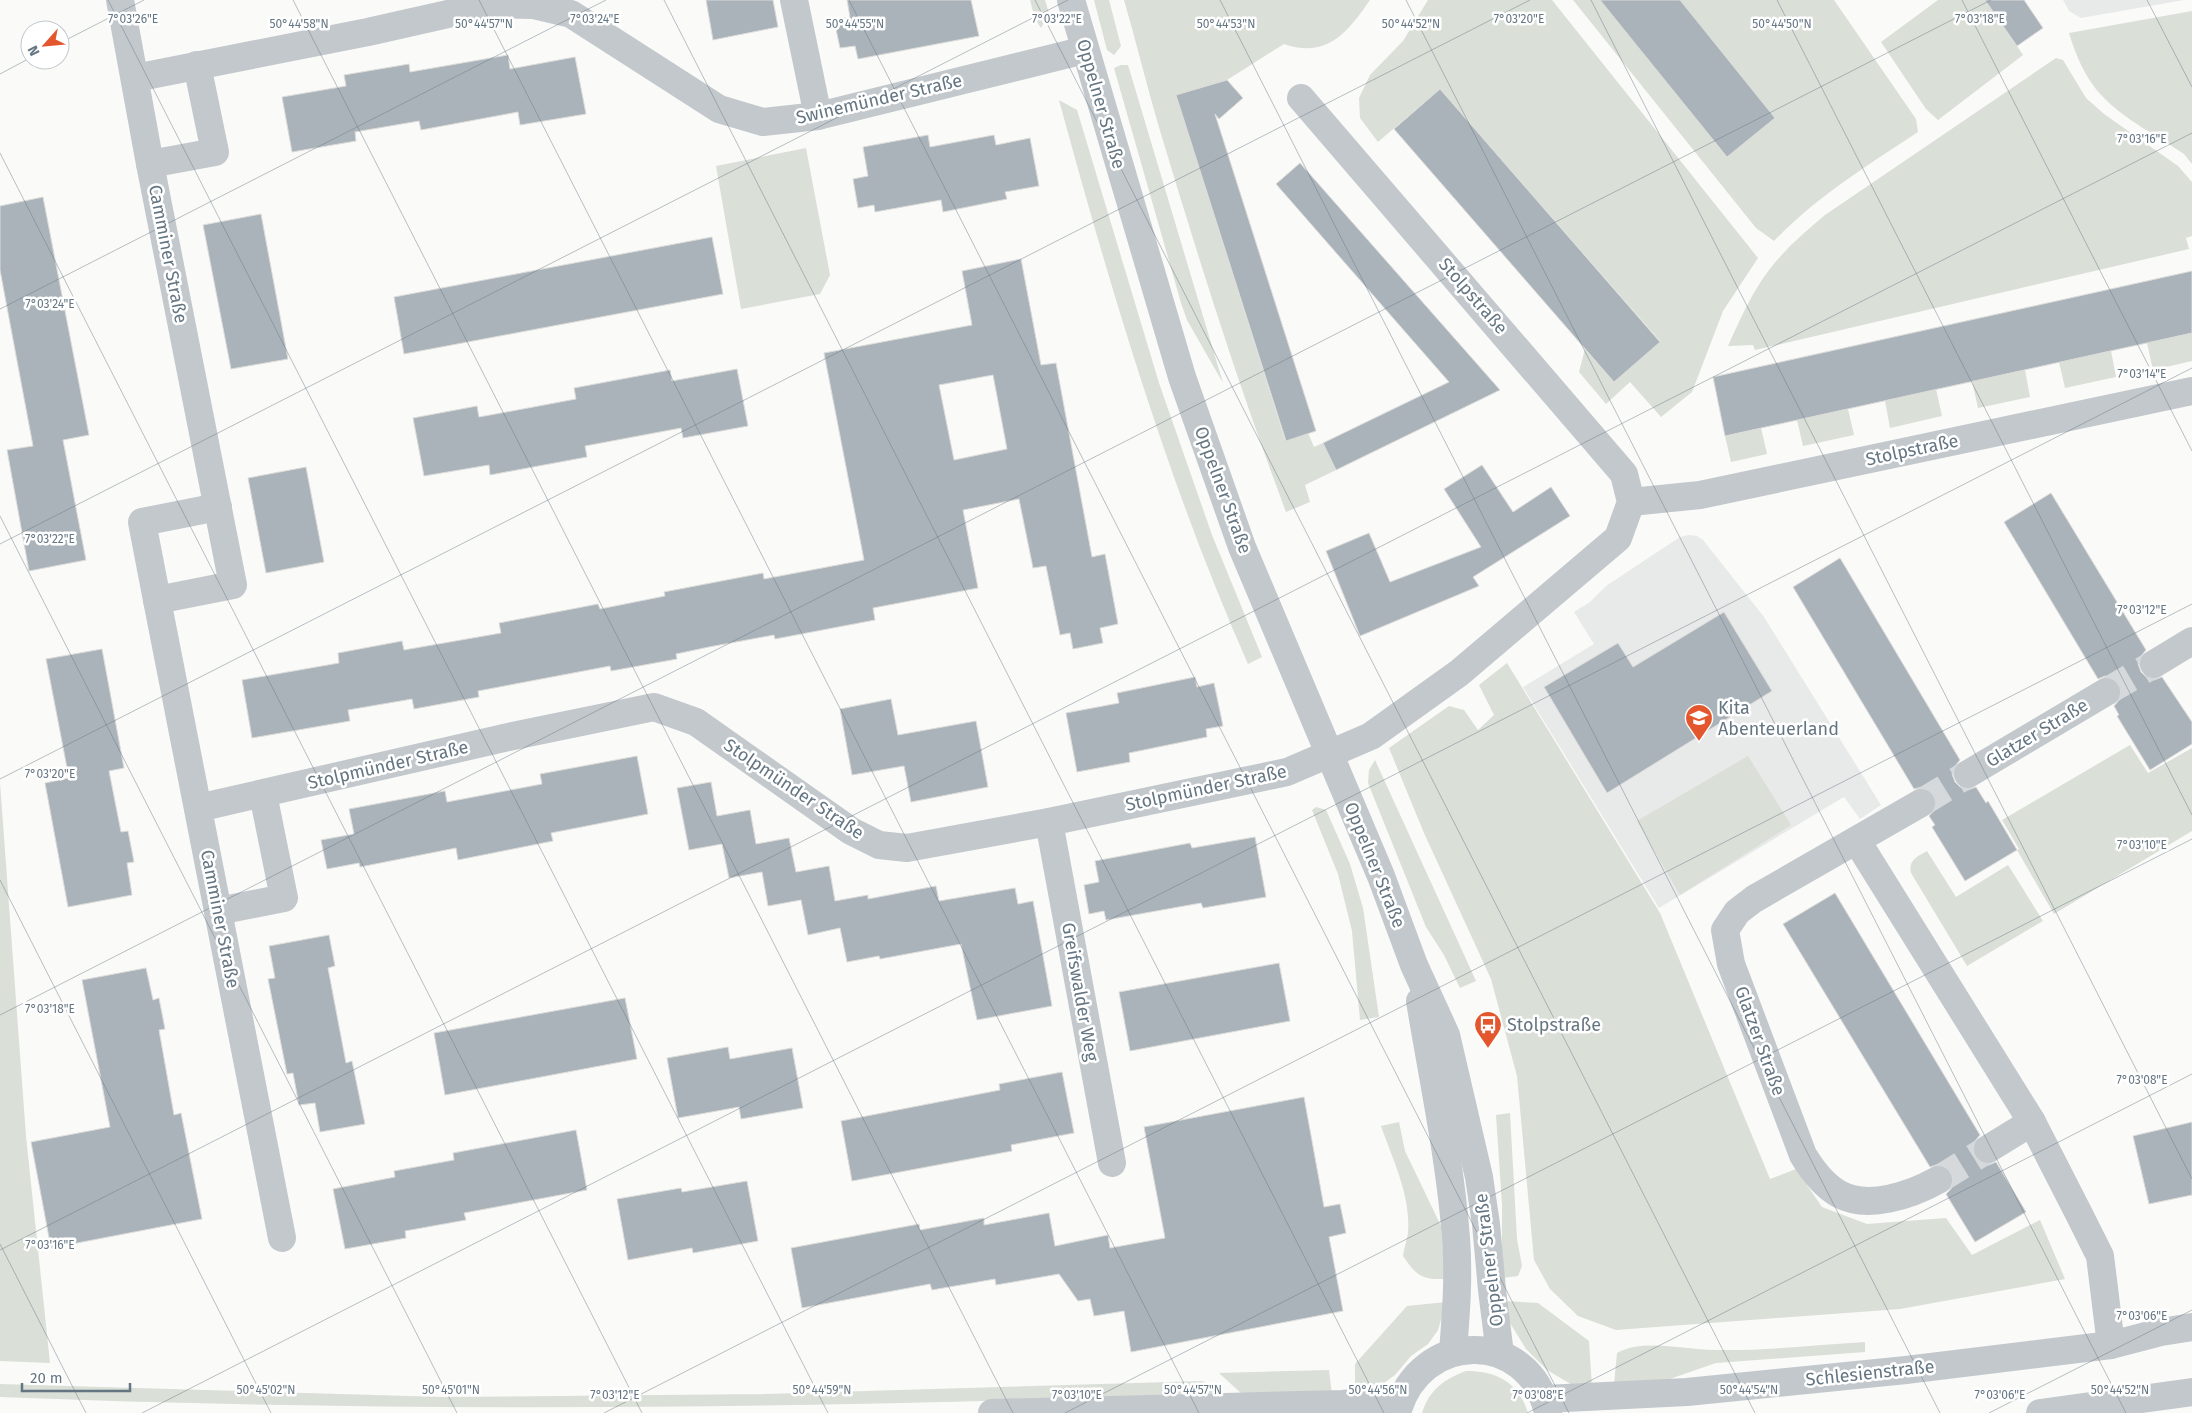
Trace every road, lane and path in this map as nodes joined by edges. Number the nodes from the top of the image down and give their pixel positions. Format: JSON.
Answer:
{"nodes":[{"id":1,"x":120,"y":0,"type":"edge"},
{"id":2,"x":794,"y":0,"type":"edge"},
{"id":3,"x":1071,"y":0,"type":"edge"},
{"id":4,"x":1085,"y":50,"type":"junction"},
{"id":5,"x":197,"y":66,"type":"junction"},
{"id":6,"x":135,"y":78,"type":"junction"},
{"id":7,"x":1301,"y":98,"type":"dead end"},
{"id":8,"x":818,"y":116,"type":"junction"},
{"id":9,"x":150,"y":164,"type":"junction"},
{"id":10,"x":2192,"y":391,"type":"edge"},
{"id":11,"x":1631,"y":502,"type":"junction"},
{"id":12,"x":218,"y":508,"type":"junction"},
{"id":13,"x":157,"y":600,"type":"junction"},
{"id":14,"x":2192,"y":642,"type":"edge"},
{"id":15,"x":2154,"y":664,"type":"tunnel mouth"},
{"id":16,"x":2106,"y":692,"type":"tunnel mouth"},
{"id":17,"x":1330,"y":754,"type":"junction"},
{"id":18,"x":1968,"y":774,"type":"tunnel mouth"},
{"id":19,"x":263,"y":794,"type":"junction"},
{"id":20,"x":1921,"y":803,"type":"tunnel mouth"},
{"id":21,"x":198,"y":808,"type":"junction"},
{"id":22,"x":1049,"y":822,"type":"junction"},
{"id":23,"x":1857,"y":841,"type":"junction"},
{"id":24,"x":218,"y":911,"type":"junction"},
{"id":25,"x":1414,"y":965,"type":"junction"},
{"id":26,"x":2032,"y":1122,"type":"junction"},
{"id":27,"x":1988,"y":1149,"type":"tunnel mouth"},
{"id":28,"x":1112,"y":1163,"type":"dead end"},
{"id":29,"x":1938,"y":1180,"type":"tunnel mouth"},
{"id":30,"x":282,"y":1238,"type":"dead end"},
{"id":31,"x":2192,"y":1327,"type":"edge"},
{"id":32,"x":2111,"y":1346,"type":"junction"},
{"id":33,"x":1453,"y":1352,"type":"junction"},
{"id":34,"x":1500,"y":1354,"type":"junction"},
{"id":35,"x":2192,"y":1392,"type":"edge"},
{"id":36,"x":1399,"y":1406,"type":"edge"},
{"id":37,"x":1546,"y":1406,"type":"edge"},
{"id":38,"x":992,"y":1413,"type":"edge"},
{"id":39,"x":2040,"y":1413,"type":"edge"}],
"edges":[{"from":1,"to":6,"type":"street","name":"Camminer Straße"},
{"from":2,"to":8,"type":"street"},
{"from":3,"to":4,"type":"street","name":"Oppelner Straße"},
{"from":4,"to":8,"type":"street","name":"Swinemünder Straße"},
{"from":4,"to":17,"type":"street","name":"Oppelner Straße"},
{"from":5,"to":6,"type":"street","name":"Swinemünder Straße"},
{"from":5,"to":8,"type":"street","name":"Swinemünder Straße"},
{"from":5,"to":9,"type":"street"},
{"from":6,"to":9,"type":"street","name":"Camminer Straße"},
{"from":7,"to":11,"type":"street","name":"Stolpstraße"},
{"from":9,"to":12,"type":"street","name":"Camminer Straße"},
{"from":10,"to":11,"type":"street","name":"Stolpstraße"},
{"from":11,"to":17,"type":"street"},
{"from":12,"to":13,"type":"street","name":"Camminer Straße"},
{"from":12,"to":13,"type":"street","name":"Camminer Straße"},
{"from":13,"to":21,"type":"street","name":"Camminer Straße"},
{"from":14,"to":15,"type":"street"},
{"from":16,"to":18,"type":"street","name":"Glatzer Straße"},
{"from":17,"to":22,"type":"street","name":"Stolpmünder Straße"},
{"from":17,"to":25,"type":"street","name":"Oppelner Straße"},
{"from":19,"to":21,"type":"street","name":"Stolpmünder Straße"},
{"from":19,"to":22,"type":"street","name":"Stolpmünder Straße"},
{"from":19,"to":24,"type":"street"},
{"from":20,"to":23,"type":"street","name":"Glatzer Straße"},
{"from":21,"to":24,"type":"street","name":"Camminer Straße"},
{"from":22,"to":28,"type":"street","name":"Greifswalder Weg"},
{"from":23,"to":26,"type":"street"},
{"from":23,"to":29,"type":"street","name":"Glatzer Straße"},
{"from":24,"to":30,"type":"street","name":"Camminer Straße"},
{"from":25,"to":33,"type":"street","name":"Oppelner Straße"},
{"from":25,"to":34,"type":"street","name":"Oppelner Straße"},
{"from":26,"to":27,"type":"street"},
{"from":26,"to":32,"type":"street"},
{"from":31,"to":32,"type":"street","name":"Schlesienstraße"},
{"from":32,"to":37,"type":"street","name":"Schlesienstraße"},
{"from":33,"to":34,"type":"street"},
{"from":33,"to":36,"type":"street"},
{"from":34,"to":37,"type":"street"},
{"from":35,"to":39,"type":"street"},
{"from":36,"to":38,"type":"street"}]}
